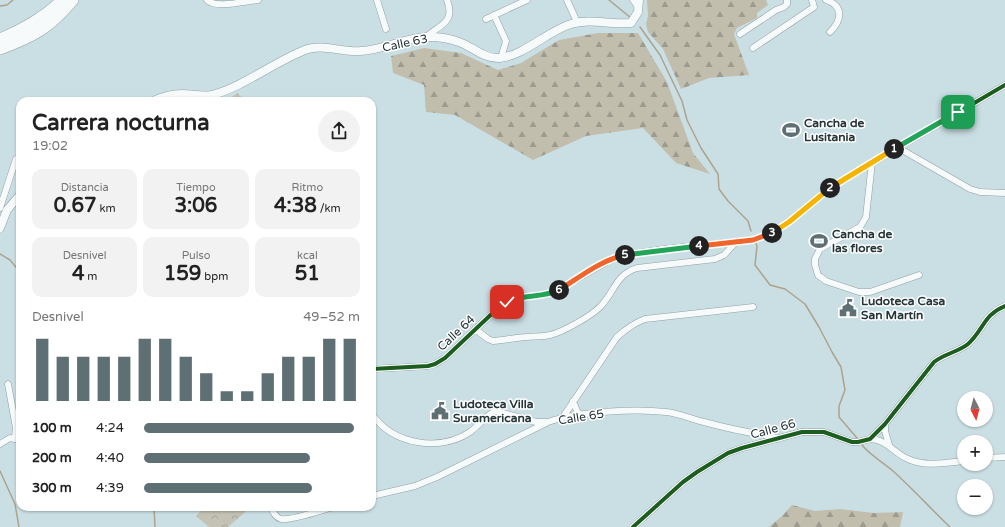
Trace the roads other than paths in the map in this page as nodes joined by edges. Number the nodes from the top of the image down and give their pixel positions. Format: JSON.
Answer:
{"nodes":[{"id":1,"x":62,"y":0,"type":"edge"},
{"id":2,"x":73,"y":0,"type":"edge"},
{"id":3,"x":207,"y":0,"type":"edge"},
{"id":4,"x":258,"y":0,"type":"edge"},
{"id":5,"x":377,"y":0,"type":"edge"},
{"id":6,"x":447,"y":0,"type":"edge"},
{"id":7,"x":527,"y":0,"type":"edge"},
{"id":8,"x":567,"y":0,"type":"edge"},
{"id":9,"x":633,"y":0,"type":"edge"},
{"id":10,"x":787,"y":0,"type":"edge"},
{"id":11,"x":812,"y":0,"type":"edge"},
{"id":12,"x":826,"y":0,"type":"edge"},
{"id":13,"x":519,"y":2,"type":"edge"},
{"id":14,"x":639,"y":4,"type":"edge"},
{"id":15,"x":494,"y":15,"type":"junction"},
{"id":16,"x":486,"y":19,"type":"dead end"},
{"id":17,"x":577,"y":22,"type":"junction"},
{"id":18,"x":386,"y":29,"type":"dead end"},
{"id":19,"x":830,"y":32,"type":"dead end"},
{"id":20,"x":740,"y":34,"type":"dead end"},
{"id":21,"x":426,"y":37,"type":"junction"},
{"id":22,"x":0,"y":39,"type":"edge"},
{"id":23,"x":753,"y":48,"type":"dead end"},
{"id":24,"x":0,"y":49,"type":"edge"},
{"id":25,"x":501,"y":58,"type":"junction"},
{"id":26,"x":1005,"y":85,"type":"edge"},
{"id":27,"x":166,"y":97,"type":"edge"},
{"id":28,"x":897,"y":147,"type":"junction"},
{"id":29,"x":16,"y":159,"type":"dead end"},
{"id":30,"x":872,"y":162,"type":"junction"},
{"id":31,"x":1005,"y":194,"type":"edge"},
{"id":32,"x":16,"y":200,"type":"edge"},
{"id":33,"x":0,"y":208,"type":"edge"},
{"id":34,"x":0,"y":224,"type":"edge"},
{"id":35,"x":736,"y":242,"type":"junction"},
{"id":36,"x":919,"y":275,"type":"dead end"},
{"id":37,"x":1005,"y":306,"type":"edge"},
{"id":38,"x":753,"y":307,"type":"dead end"},
{"id":39,"x":475,"y":329,"type":"junction"},
{"id":40,"x":376,"y":369,"type":"edge"},
{"id":41,"x":8,"y":384,"type":"dead end"},
{"id":42,"x":573,"y":401,"type":"junction"},
{"id":43,"x":581,"y":415,"type":"junction"},
{"id":44,"x":563,"y":417,"type":"junction"},
{"id":45,"x":376,"y":418,"type":"edge"},
{"id":46,"x":548,"y":422,"type":"junction"},
{"id":47,"x":885,"y":424,"type":"junction"},
{"id":48,"x":16,"y":428,"type":"edge"},
{"id":49,"x":870,"y":438,"type":"junction"},
{"id":50,"x":16,"y":439,"type":"edge"},
{"id":51,"x":777,"y":439,"type":"junction"},
{"id":52,"x":0,"y":444,"type":"edge"},
{"id":53,"x":889,"y":445,"type":"junction"},
{"id":54,"x":1005,"y":457,"type":"edge"},
{"id":55,"x":993,"y":458,"type":"edge"},
{"id":56,"x":957,"y":462,"type":"edge"},
{"id":57,"x":376,"y":495,"type":"edge"},
{"id":58,"x":273,"y":511,"type":"edge"},
{"id":59,"x":318,"y":511,"type":"edge"},
{"id":60,"x":633,"y":527,"type":"edge"}],
"edges":[{"from":1,"to":22,"type":"highway"},
{"from":2,"to":24,"type":"highway"},
{"from":3,"to":4,"type":"street"},
{"from":5,"to":18,"type":"street"},
{"from":6,"to":21,"type":"street"},
{"from":7,"to":13,"type":"street"},
{"from":8,"to":17,"type":"street"},
{"from":9,"to":14,"type":"street"},
{"from":10,"to":20,"type":"street"},
{"from":11,"to":23,"type":"street"},
{"from":12,"to":19,"type":"street"},
{"from":13,"to":15,"type":"street"},
{"from":14,"to":17,"type":"main road"},
{"from":15,"to":16,"type":"street"},
{"from":15,"to":25,"type":"street"},
{"from":17,"to":25,"type":"main road"},
{"from":21,"to":25,"type":"main road","name":"Calle 63"},
{"from":21,"to":27,"type":"main road","name":"Calle 63"},
{"from":26,"to":28,"type":"street","name":"Calle 64"},
{"from":28,"to":30,"type":"street","name":"Calle 64"},
{"from":28,"to":31,"type":"street"},
{"from":29,"to":33,"type":"street"},
{"from":30,"to":35,"type":"street","name":"Calle 64"},
{"from":30,"to":36,"type":"street"},
{"from":32,"to":34,"type":"main road"},
{"from":35,"to":39,"type":"street","name":"Calle 64"},
{"from":35,"to":39,"type":"street"},
{"from":37,"to":47,"type":"street"},
{"from":38,"to":42,"type":"street"},
{"from":39,"to":40,"type":"street","name":"Calle 64"},
{"from":41,"to":48,"type":"street"},
{"from":42,"to":43,"type":"street"},
{"from":42,"to":44,"type":"street"},
{"from":43,"to":44,"type":"street","name":"Calle 65"},
{"from":43,"to":51,"type":"street","name":"Calle 65"},
{"from":44,"to":46,"type":"street","name":"Calle 65"},
{"from":45,"to":46,"type":"street"},
{"from":46,"to":57,"type":"street","name":"Calle 65"},
{"from":47,"to":49,"type":"street"},
{"from":47,"to":53,"type":"street"},
{"from":49,"to":51,"type":"street","name":"Calle 66"},
{"from":49,"to":53,"type":"street"},
{"from":50,"to":52,"type":"street"},
{"from":51,"to":60,"type":"street","name":"Calle 66"},
{"from":53,"to":56,"type":"street"},
{"from":54,"to":55,"type":"street"},
{"from":58,"to":59,"type":"street"}]}
